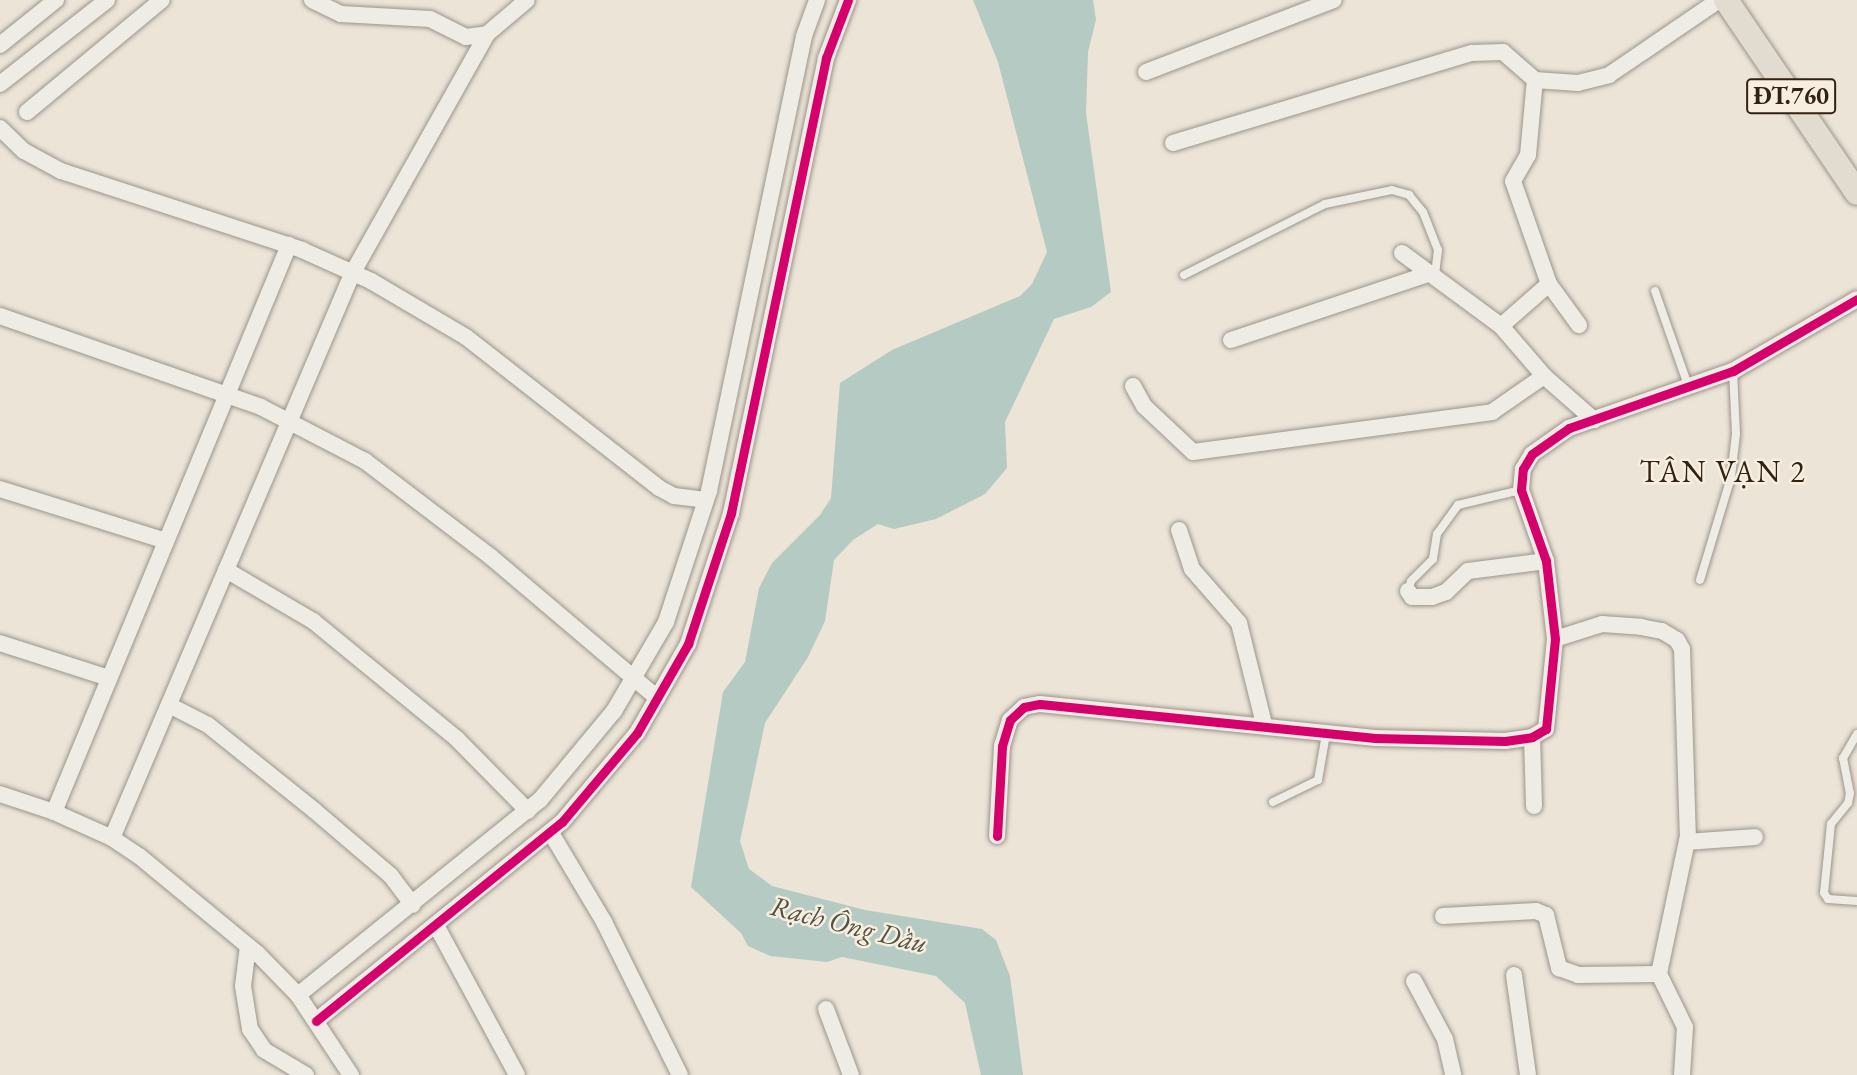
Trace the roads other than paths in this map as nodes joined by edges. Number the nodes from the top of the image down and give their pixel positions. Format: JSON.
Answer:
{"nodes":[{"id":1,"x":56,"y":0,"type":"edge"},
{"id":2,"x":107,"y":0,"type":"edge"},
{"id":3,"x":162,"y":0,"type":"edge"},
{"id":4,"x":312,"y":0,"type":"edge"},
{"id":5,"x":527,"y":0,"type":"edge"},
{"id":6,"x":817,"y":0,"type":"edge"},
{"id":7,"x":848,"y":0,"type":"edge"},
{"id":8,"x":1334,"y":0,"type":"edge"},
{"id":9,"x":1719,"y":0,"type":"edge"},
{"id":10,"x":1726,"y":0,"type":"edge"},
{"id":11,"x":487,"y":34,"type":"junction"},
{"id":12,"x":0,"y":45,"type":"edge"},
{"id":13,"x":1146,"y":72,"type":"dead end"},
{"id":14,"x":1535,"y":80,"type":"junction"},
{"id":15,"x":0,"y":85,"type":"edge"},
{"id":16,"x":27,"y":112,"type":"dead end"},
{"id":17,"x":788,"y":114,"type":"junction"},
{"id":18,"x":814,"y":117,"type":"junction"},
{"id":19,"x":0,"y":128,"type":"edge"},
{"id":20,"x":1173,"y":143,"type":"dead end"},
{"id":21,"x":1857,"y":193,"type":"edge"},
{"id":22,"x":289,"y":245,"type":"junction"},
{"id":23,"x":1402,"y":253,"type":"dead end"},
{"id":24,"x":353,"y":272,"type":"junction"},
{"id":25,"x":1432,"y":274,"type":"junction"},
{"id":26,"x":1184,"y":275,"type":"dead end"},
{"id":27,"x":1549,"y":284,"type":"junction"},
{"id":28,"x":1655,"y":291,"type":"dead end"},
{"id":29,"x":1857,"y":299,"type":"edge"},
{"id":30,"x":0,"y":316,"type":"edge"},
{"id":31,"x":1579,"y":325,"type":"dead end"},
{"id":32,"x":1502,"y":326,"type":"junction"},
{"id":33,"x":1231,"y":340,"type":"dead end"},
{"id":34,"x":1733,"y":371,"type":"junction"},
{"id":35,"x":1544,"y":376,"type":"junction"},
{"id":36,"x":1133,"y":386,"type":"dead end"},
{"id":37,"x":1689,"y":387,"type":"junction"},
{"id":38,"x":227,"y":395,"type":"junction"},
{"id":39,"x":1594,"y":420,"type":"junction"},
{"id":40,"x":290,"y":421,"type":"junction"},
{"id":41,"x":0,"y":489,"type":"edge"},
{"id":42,"x":1521,"y":490,"type":"junction"},
{"id":43,"x":706,"y":500,"type":"junction"},
{"id":44,"x":1179,"y":530,"type":"dead end"},
{"id":45,"x":166,"y":541,"type":"junction"},
{"id":46,"x":1546,"y":561,"type":"junction"},
{"id":47,"x":226,"y":570,"type":"junction"},
{"id":48,"x":1700,"y":580,"type":"dead end"},
{"id":49,"x":1408,"y":591,"type":"joint"},
{"id":50,"x":1555,"y":639,"type":"junction"},
{"id":51,"x":0,"y":643,"type":"edge"},
{"id":52,"x":109,"y":678,"type":"junction"},
{"id":53,"x":634,"y":678,"type":"junction"},
{"id":54,"x":657,"y":698,"type":"junction"},
{"id":55,"x":169,"y":705,"type":"junction"},
{"id":56,"x":1264,"y":724,"type":"junction"},
{"id":57,"x":1326,"y":734,"type":"junction"},
{"id":58,"x":1857,"y":734,"type":"edge"},
{"id":59,"x":1532,"y":737,"type":"junction"},
{"id":60,"x":0,"y":794,"type":"edge"},
{"id":61,"x":1273,"y":802,"type":"dead end"},
{"id":62,"x":1534,"y":806,"type":"dead end"},
{"id":63,"x":528,"y":811,"type":"junction"},
{"id":64,"x":54,"y":812,"type":"junction"},
{"id":65,"x":551,"y":833,"type":"junction"},
{"id":66,"x":997,"y":836,"type":"dead end"},
{"id":67,"x":1755,"y":837,"type":"dead end"},
{"id":68,"x":112,"y":838,"type":"junction"},
{"id":69,"x":1687,"y":842,"type":"junction"},
{"id":70,"x":1857,"y":901,"type":"edge"},
{"id":71,"x":414,"y":905,"type":"junction"},
{"id":72,"x":1443,"y":916,"type":"dead end"},
{"id":73,"x":437,"y":927,"type":"junction"},
{"id":74,"x":248,"y":946,"type":"junction"},
{"id":75,"x":1659,"y":974,"type":"junction"},
{"id":76,"x":1514,"y":975,"type":"dead end"},
{"id":77,"x":1414,"y":981,"type":"dead end"},
{"id":78,"x":298,"y":995,"type":"junction"},
{"id":79,"x":826,"y":1009,"type":"dead end"},
{"id":80,"x":316,"y":1021,"type":"junction"},
{"id":81,"x":306,"y":1075,"type":"edge"},
{"id":82,"x":351,"y":1075,"type":"edge"},
{"id":83,"x":517,"y":1075,"type":"edge"},
{"id":84,"x":680,"y":1075,"type":"edge"},
{"id":85,"x":850,"y":1075,"type":"edge"},
{"id":86,"x":1453,"y":1075,"type":"edge"},
{"id":87,"x":1528,"y":1075,"type":"edge"},
{"id":88,"x":1682,"y":1075,"type":"edge"}],
"edges":[{"from":1,"to":12,"type":"street"},
{"from":2,"to":15,"type":"street"},
{"from":3,"to":16,"type":"street"},
{"from":4,"to":11,"type":"street"},
{"from":5,"to":11,"type":"street"},
{"from":6,"to":17,"type":"street"},
{"from":7,"to":18,"type":"street"},
{"from":8,"to":13,"type":"street"},
{"from":9,"to":14,"type":"street"},
{"from":10,"to":21,"type":"main road","number":"ĐT.760"},
{"from":11,"to":24,"type":"street"},
{"from":14,"to":20,"type":"street"},
{"from":14,"to":27,"type":"street"},
{"from":17,"to":18,"type":"street"},
{"from":17,"to":43,"type":"street"},
{"from":18,"to":54,"type":"street"},
{"from":19,"to":22,"type":"street"},
{"from":22,"to":24,"type":"street"},
{"from":22,"to":38,"type":"street"},
{"from":23,"to":25,"type":"street"},
{"from":24,"to":40,"type":"street"},
{"from":24,"to":43,"type":"street"},
{"from":25,"to":26,"type":"lane"},
{"from":25,"to":32,"type":"street"},
{"from":25,"to":33,"type":"street"},
{"from":27,"to":31,"type":"street"},
{"from":27,"to":32,"type":"street"},
{"from":28,"to":37,"type":"lane"},
{"from":29,"to":34,"type":"street"},
{"from":30,"to":38,"type":"street"},
{"from":32,"to":35,"type":"street"},
{"from":34,"to":37,"type":"street"},
{"from":34,"to":48,"type":"lane"},
{"from":35,"to":36,"type":"street"},
{"from":35,"to":39,"type":"street"},
{"from":37,"to":39,"type":"street"},
{"from":38,"to":40,"type":"street"},
{"from":38,"to":45,"type":"street"},
{"from":39,"to":42,"type":"street"},
{"from":40,"to":47,"type":"street"},
{"from":40,"to":53,"type":"street"},
{"from":41,"to":45,"type":"street"},
{"from":42,"to":46,"type":"street"},
{"from":42,"to":49,"type":"lane"},
{"from":43,"to":53,"type":"street"},
{"from":44,"to":56,"type":"street"},
{"from":45,"to":52,"type":"street"},
{"from":46,"to":49,"type":"street"},
{"from":46,"to":50,"type":"street"},
{"from":47,"to":55,"type":"street"},
{"from":47,"to":63,"type":"street"},
{"from":50,"to":59,"type":"street"},
{"from":50,"to":69,"type":"street"},
{"from":51,"to":52,"type":"street"},
{"from":52,"to":64,"type":"street"},
{"from":53,"to":54,"type":"street"},
{"from":53,"to":63,"type":"street"},
{"from":54,"to":65,"type":"street"},
{"from":55,"to":68,"type":"street"},
{"from":55,"to":71,"type":"street"},
{"from":56,"to":57,"type":"street"},
{"from":56,"to":66,"type":"street"},
{"from":57,"to":59,"type":"street"},
{"from":57,"to":61,"type":"lane"},
{"from":58,"to":70,"type":"lane"},
{"from":59,"to":62,"type":"street"},
{"from":60,"to":64,"type":"street"},
{"from":63,"to":71,"type":"street"},
{"from":64,"to":68,"type":"street"},
{"from":65,"to":73,"type":"street"},
{"from":65,"to":84,"type":"street"},
{"from":67,"to":69,"type":"street"},
{"from":68,"to":74,"type":"street"},
{"from":69,"to":75,"type":"street"},
{"from":71,"to":78,"type":"street"},
{"from":72,"to":75,"type":"street"},
{"from":73,"to":80,"type":"street"},
{"from":73,"to":83,"type":"street"},
{"from":74,"to":78,"type":"street"},
{"from":74,"to":81,"type":"street"},
{"from":75,"to":88,"type":"street"},
{"from":76,"to":87,"type":"street"},
{"from":77,"to":86,"type":"street"},
{"from":78,"to":80,"type":"street"},
{"from":79,"to":85,"type":"street"},
{"from":80,"to":82,"type":"street"}]}
